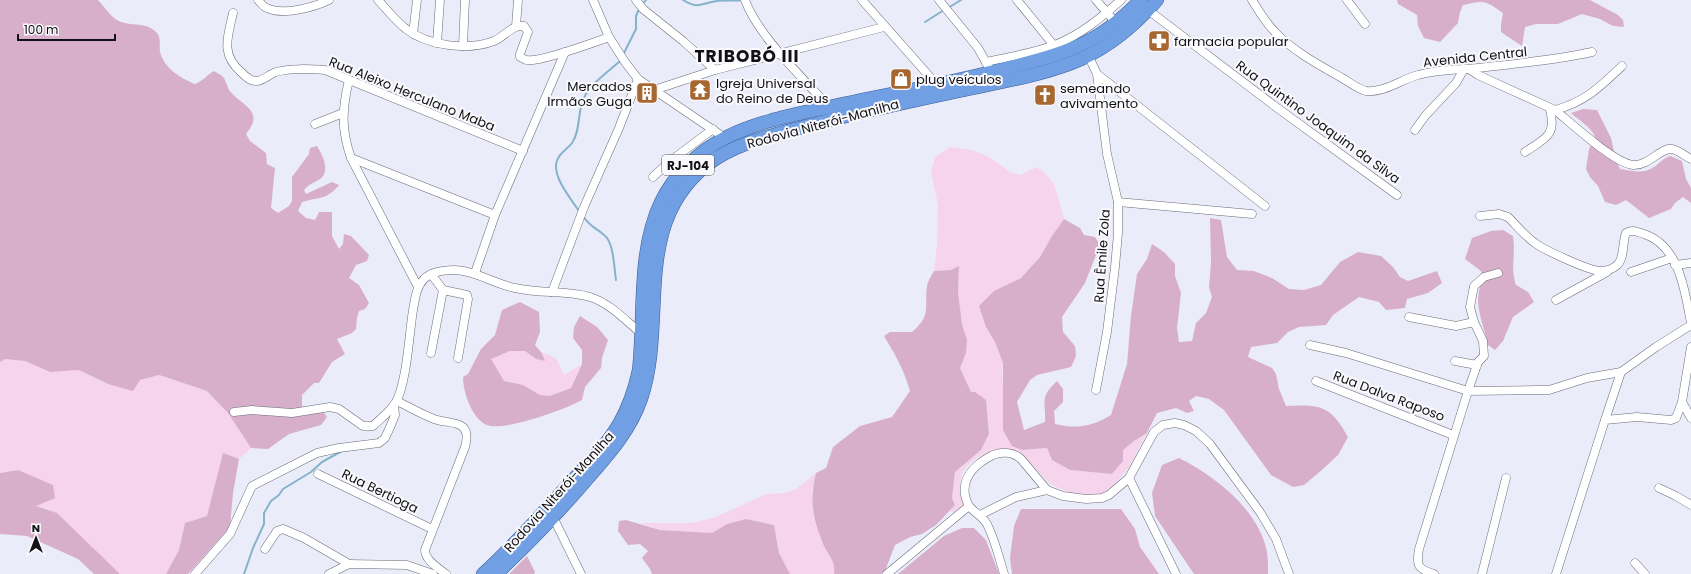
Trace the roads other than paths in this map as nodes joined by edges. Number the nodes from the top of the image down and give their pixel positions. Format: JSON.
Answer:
{"nodes":[{"id":1,"x":258,"y":0,"type":"edge"},
{"id":2,"x":329,"y":0,"type":"edge"},
{"id":3,"x":378,"y":0,"type":"edge"},
{"id":4,"x":417,"y":0,"type":"edge"},
{"id":5,"x":440,"y":0,"type":"edge"},
{"id":6,"x":465,"y":0,"type":"edge"},
{"id":7,"x":518,"y":0,"type":"edge"},
{"id":8,"x":594,"y":0,"type":"edge"},
{"id":9,"x":862,"y":0,"type":"edge"},
{"id":10,"x":1017,"y":0,"type":"edge"},
{"id":11,"x":1096,"y":0,"type":"edge"},
{"id":12,"x":1121,"y":0,"type":"edge"},
{"id":13,"x":1157,"y":0,"type":"edge"},
{"id":14,"x":1252,"y":0,"type":"edge"},
{"id":15,"x":1347,"y":0,"type":"edge"},
{"id":16,"x":746,"y":3,"type":"edge"},
{"id":17,"x":941,"y":3,"type":"edge"},
{"id":18,"x":639,"y":5,"type":"edge"},
{"id":19,"x":1144,"y":5,"type":"edge"},
{"id":20,"x":233,"y":13,"type":"dead end"},
{"id":21,"x":1107,"y":13,"type":"junction"},
{"id":22,"x":1116,"y":23,"type":"junction"},
{"id":23,"x":1365,"y":24,"type":"dead end"},
{"id":24,"x":516,"y":26,"type":"junction"},
{"id":25,"x":884,"y":27,"type":"junction"},
{"id":26,"x":414,"y":34,"type":"junction"},
{"id":27,"x":610,"y":37,"type":"junction"},
{"id":28,"x":436,"y":43,"type":"junction"},
{"id":29,"x":463,"y":46,"type":"junction"},
{"id":30,"x":1057,"y":49,"type":"junction"},
{"id":31,"x":565,"y":52,"type":"junction"},
{"id":32,"x":1592,"y":52,"type":"dead end"},
{"id":33,"x":781,"y":54,"type":"junction"},
{"id":34,"x":1088,"y":55,"type":"junction"},
{"id":35,"x":1622,"y":66,"type":"dead end"},
{"id":36,"x":988,"y":67,"type":"junction"},
{"id":37,"x":1466,"y":69,"type":"junction"},
{"id":38,"x":715,"y":70,"type":"junction"},
{"id":39,"x":1097,"y":74,"type":"junction"},
{"id":40,"x":638,"y":79,"type":"junction"},
{"id":41,"x":349,"y":80,"type":"junction"},
{"id":42,"x":937,"y":85,"type":"junction"},
{"id":43,"x":654,"y":90,"type":"junction"},
{"id":44,"x":829,"y":107,"type":"junction"},
{"id":45,"x":1552,"y":110,"type":"junction"},
{"id":46,"x":343,"y":113,"type":"junction"},
{"id":47,"x":315,"y":124,"type":"dead end"},
{"id":48,"x":713,"y":129,"type":"junction"},
{"id":49,"x":1414,"y":130,"type":"dead end"},
{"id":50,"x":725,"y":138,"type":"junction"},
{"id":51,"x":523,"y":151,"type":"junction"},
{"id":52,"x":1525,"y":152,"type":"dead end"},
{"id":53,"x":351,"y":158,"type":"junction"},
{"id":54,"x":1691,"y":159,"type":"edge"},
{"id":55,"x":653,"y":176,"type":"dead end"},
{"id":56,"x":1397,"y":195,"type":"dead end"},
{"id":57,"x":1118,"y":202,"type":"junction"},
{"id":58,"x":1265,"y":206,"type":"dead end"},
{"id":59,"x":1252,"y":214,"type":"dead end"},
{"id":60,"x":495,"y":215,"type":"junction"},
{"id":61,"x":1480,"y":216,"type":"dead end"},
{"id":62,"x":1673,"y":261,"type":"junction"},
{"id":63,"x":1691,"y":263,"type":"edge"},
{"id":64,"x":1611,"y":269,"type":"junction"},
{"id":65,"x":1631,"y":272,"type":"dead end"},
{"id":66,"x":475,"y":273,"type":"junction"},
{"id":67,"x":1498,"y":273,"type":"dead end"},
{"id":68,"x":431,"y":274,"type":"junction"},
{"id":69,"x":418,"y":287,"type":"junction"},
{"id":70,"x":443,"y":290,"type":"junction"},
{"id":71,"x":552,"y":292,"type":"junction"},
{"id":72,"x":1556,"y":300,"type":"dead end"},
{"id":73,"x":1409,"y":317,"type":"dead end"},
{"id":74,"x":1474,"y":322,"type":"junction"},
{"id":75,"x":1691,"y":324,"type":"edge"},
{"id":76,"x":642,"y":334,"type":"junction"},
{"id":77,"x":1310,"y":345,"type":"dead end"},
{"id":78,"x":1691,"y":347,"type":"edge"},
{"id":79,"x":431,"y":352,"type":"dead end"},
{"id":80,"x":458,"y":358,"type":"dead end"},
{"id":81,"x":1455,"y":361,"type":"dead end"},
{"id":82,"x":1477,"y":365,"type":"junction"},
{"id":83,"x":1621,"y":372,"type":"junction"},
{"id":84,"x":1316,"y":381,"type":"dead end"},
{"id":85,"x":1096,"y":390,"type":"dead end"},
{"id":86,"x":1468,"y":391,"type":"junction"},
{"id":87,"x":1682,"y":402,"type":"junction"},
{"id":88,"x":396,"y":403,"type":"junction"},
{"id":89,"x":234,"y":412,"type":"dead end"},
{"id":90,"x":1691,"y":418,"type":"edge"},
{"id":91,"x":1605,"y":420,"type":"junction"},
{"id":92,"x":1454,"y":435,"type":"junction"},
{"id":93,"x":318,"y":474,"type":"dead end"},
{"id":94,"x":1129,"y":478,"type":"junction"},
{"id":95,"x":1506,"y":478,"type":"dead end"},
{"id":96,"x":1659,"y":488,"type":"dead end"},
{"id":97,"x":1047,"y":490,"type":"junction"},
{"id":98,"x":1691,"y":505,"type":"edge"},
{"id":99,"x":969,"y":506,"type":"junction"},
{"id":100,"x":980,"y":515,"type":"junction"},
{"id":101,"x":553,"y":517,"type":"junction"},
{"id":102,"x":432,"y":529,"type":"junction"},
{"id":103,"x":265,"y":549,"type":"dead end"},
{"id":104,"x":1635,"y":563,"type":"dead end"},
{"id":105,"x":349,"y":564,"type":"junction"},
{"id":106,"x":195,"y":574,"type":"edge"},
{"id":107,"x":329,"y":574,"type":"edge"},
{"id":108,"x":434,"y":574,"type":"edge"},
{"id":109,"x":446,"y":574,"type":"edge"},
{"id":110,"x":483,"y":574,"type":"edge"},
{"id":111,"x":496,"y":574,"type":"edge"},
{"id":112,"x":581,"y":574,"type":"edge"},
{"id":113,"x":887,"y":574,"type":"edge"},
{"id":114,"x":1004,"y":574,"type":"edge"},
{"id":115,"x":1176,"y":574,"type":"edge"},
{"id":116,"x":1288,"y":574,"type":"edge"},
{"id":117,"x":1434,"y":574,"type":"edge"},
{"id":118,"x":1482,"y":574,"type":"edge"},
{"id":119,"x":1556,"y":574,"type":"edge"},
{"id":120,"x":1645,"y":574,"type":"edge"}],
"edges":[{"from":1,"to":2,"type":"street"},
{"from":3,"to":26,"type":"street"},
{"from":4,"to":26,"type":"street"},
{"from":5,"to":28,"type":"street"},
{"from":6,"to":29,"type":"street"},
{"from":7,"to":24,"type":"street"},
{"from":8,"to":27,"type":"street"},
{"from":9,"to":25,"type":"street"},
{"from":10,"to":30,"type":"street"},
{"from":11,"to":21,"type":"street"},
{"from":12,"to":21,"type":"street"},
{"from":13,"to":19,"type":"highway","name":"Rodovia Niterói-Manilha","number":"RJ-104"},
{"from":14,"to":37,"type":"street","name":"Avenida Central"},
{"from":15,"to":23,"type":"street"},
{"from":16,"to":33,"type":"street"},
{"from":17,"to":36,"type":"street"},
{"from":18,"to":38,"type":"street"},
{"from":19,"to":22,"type":"highway","name":"Rodovia Niterói-Manilha","number":"RJ-104"},
{"from":19,"to":34,"type":"highway","name":"Rodovia Niterói-Manilha","number":"RJ-104"},
{"from":19,"to":56,"type":"street","name":"Rua Quintino Joaquim da Silva"},
{"from":20,"to":41,"type":"street","name":"Rua Aleixo Herculano Maba"},
{"from":21,"to":22,"type":"street"},
{"from":21,"to":30,"type":"street"},
{"from":22,"to":30,"type":"highway","name":"Rodovia Niterói-Manilha","number":"RJ-104"},
{"from":24,"to":29,"type":"street"},
{"from":24,"to":31,"type":"street"},
{"from":25,"to":33,"type":"street"},
{"from":25,"to":42,"type":"street"},
{"from":26,"to":28,"type":"street"},
{"from":27,"to":31,"type":"street"},
{"from":27,"to":40,"type":"street"},
{"from":28,"to":29,"type":"street"},
{"from":30,"to":36,"type":"highway","name":"Rodovia Niterói-Manilha","number":"RJ-104"},
{"from":31,"to":51,"type":"street"},
{"from":32,"to":37,"type":"street","name":"Avenida Central"},
{"from":33,"to":38,"type":"street"},
{"from":33,"to":44,"type":"street"},
{"from":34,"to":39,"type":"street","name":"Rua Êmile Zola"},
{"from":34,"to":101,"type":"highway","name":"Rodovia Niterói-Manilha","number":"RJ-104"},
{"from":35,"to":45,"type":"street"},
{"from":36,"to":42,"type":"highway","name":"Rodovia Niterói-Manilha","number":"RJ-104"},
{"from":37,"to":45,"type":"street"},
{"from":37,"to":49,"type":"street"},
{"from":38,"to":43,"type":"street"},
{"from":39,"to":57,"type":"street","name":"Rua Êmile Zola"},
{"from":39,"to":58,"type":"street"},
{"from":40,"to":43,"type":"street"},
{"from":40,"to":71,"type":"street"},
{"from":41,"to":46,"type":"street"},
{"from":41,"to":51,"type":"street","name":"Rua Aleixo Herculano Maba"},
{"from":42,"to":44,"type":"highway","name":"Rodovia Niterói-Manilha","number":"RJ-104"},
{"from":43,"to":48,"type":"street"},
{"from":44,"to":50,"type":"highway","name":"Rodovia Niterói-Manilha","number":"RJ-104"},
{"from":45,"to":52,"type":"street"},
{"from":45,"to":54,"type":"street"},
{"from":46,"to":47,"type":"street"},
{"from":46,"to":53,"type":"street"},
{"from":48,"to":50,"type":"street"},
{"from":48,"to":55,"type":"street"},
{"from":50,"to":76,"type":"highway","name":"Rodovia Niterói-Manilha","number":"RJ-104"},
{"from":51,"to":60,"type":"street"},
{"from":53,"to":60,"type":"street"},
{"from":53,"to":69,"type":"street"},
{"from":57,"to":59,"type":"street"},
{"from":57,"to":85,"type":"street","name":"Rua Êmile Zola"},
{"from":60,"to":66,"type":"street"},
{"from":61,"to":64,"type":"street"},
{"from":62,"to":63,"type":"street"},
{"from":62,"to":64,"type":"street"},
{"from":62,"to":65,"type":"street"},
{"from":62,"to":75,"type":"street"},
{"from":64,"to":72,"type":"street"},
{"from":66,"to":68,"type":"street"},
{"from":66,"to":71,"type":"street"},
{"from":67,"to":74,"type":"street"},
{"from":68,"to":69,"type":"street"},
{"from":68,"to":70,"type":"street"},
{"from":69,"to":88,"type":"street"},
{"from":70,"to":79,"type":"street"},
{"from":70,"to":80,"type":"street"},
{"from":71,"to":76,"type":"street"},
{"from":73,"to":74,"type":"street"},
{"from":74,"to":82,"type":"street"},
{"from":75,"to":83,"type":"street"},
{"from":76,"to":110,"type":"highway","name":"Rodovia Niterói-Manilha","number":"RJ-104"},
{"from":77,"to":86,"type":"street"},
{"from":78,"to":87,"type":"street"},
{"from":81,"to":82,"type":"street"},
{"from":82,"to":86,"type":"street"},
{"from":83,"to":86,"type":"street"},
{"from":83,"to":91,"type":"street"},
{"from":84,"to":92,"type":"street","name":"Rua Dalva Raposo"},
{"from":86,"to":92,"type":"street"},
{"from":87,"to":90,"type":"street"},
{"from":87,"to":91,"type":"street"},
{"from":88,"to":89,"type":"street"},
{"from":88,"to":102,"type":"street"},
{"from":88,"to":106,"type":"street","name":"Rua Bertioga"},
{"from":91,"to":119,"type":"street"},
{"from":92,"to":117,"type":"street"},
{"from":93,"to":102,"type":"street","name":"Rua Bertioga"},
{"from":94,"to":97,"type":"street"},
{"from":94,"to":115,"type":"street"},
{"from":94,"to":116,"type":"street"},
{"from":95,"to":118,"type":"street"},
{"from":96,"to":98,"type":"street"},
{"from":97,"to":99,"type":"street"},
{"from":97,"to":100,"type":"street"},
{"from":99,"to":100,"type":"street"},
{"from":99,"to":113,"type":"street"},
{"from":100,"to":114,"type":"street"},
{"from":101,"to":111,"type":"highway","name":"Rodovia Niterói-Manilha","number":"RJ-104"},
{"from":101,"to":112,"type":"street"},
{"from":102,"to":109,"type":"street"},
{"from":103,"to":105,"type":"street"},
{"from":104,"to":120,"type":"street"},
{"from":105,"to":107,"type":"street"},
{"from":105,"to":108,"type":"street"}]}
